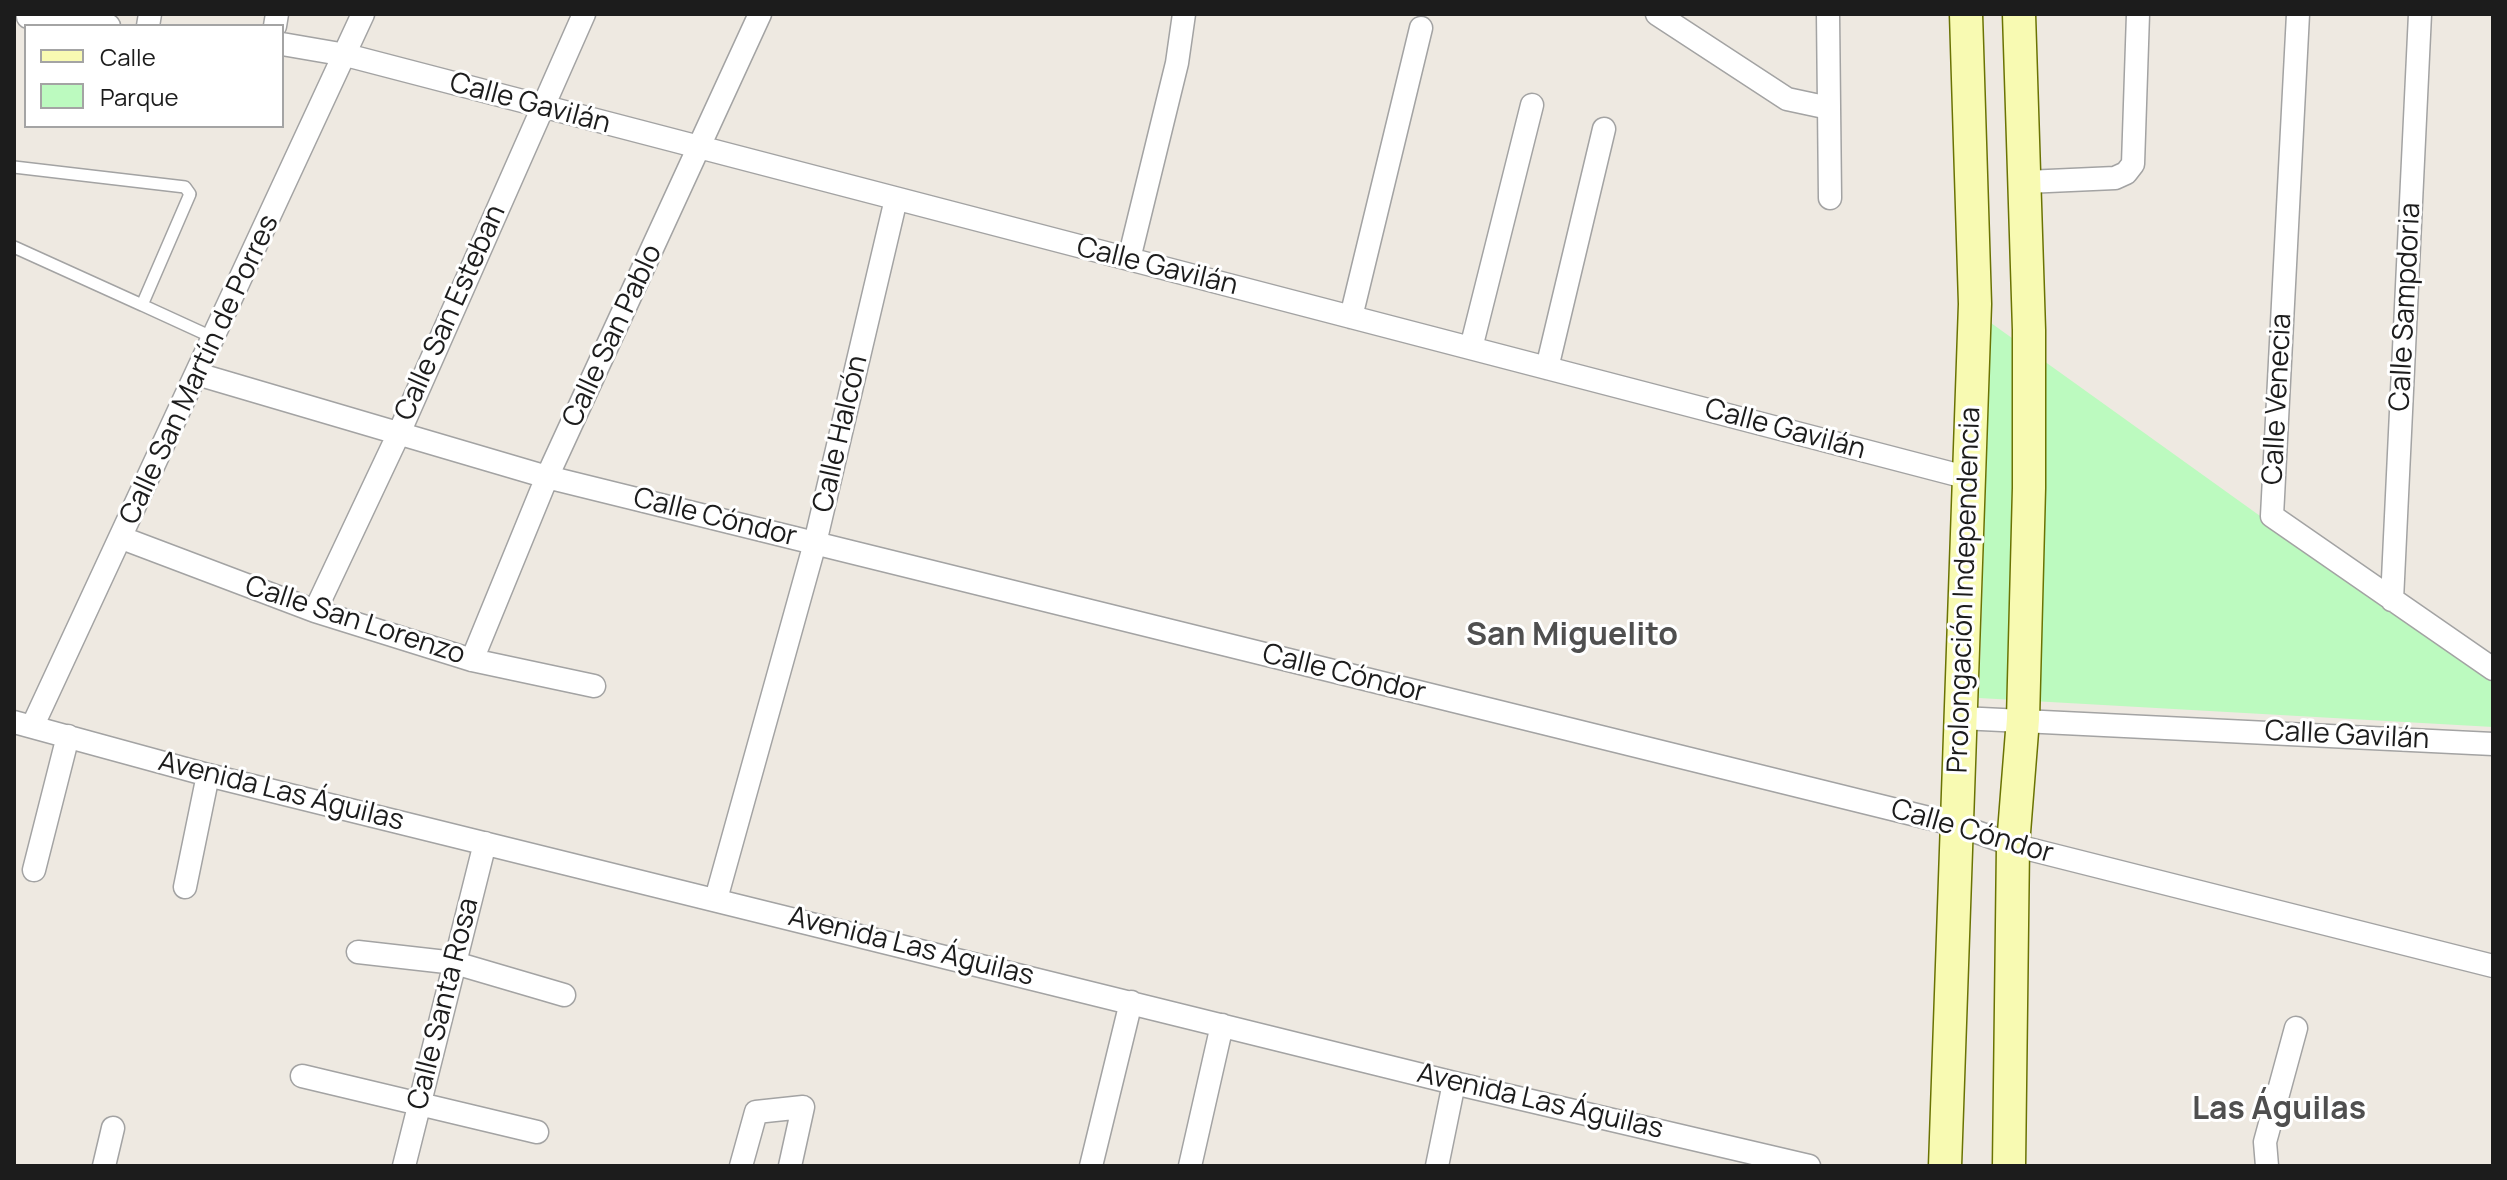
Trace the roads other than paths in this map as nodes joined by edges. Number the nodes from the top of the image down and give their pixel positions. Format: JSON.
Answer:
{"nodes":[{"id":1,"x":363,"y":14,"type":"edge"},
{"id":2,"x":584,"y":14,"type":"edge"},
{"id":3,"x":760,"y":14,"type":"edge"},
{"id":4,"x":1184,"y":14,"type":"edge"},
{"id":5,"x":1657,"y":14,"type":"edge"},
{"id":6,"x":1828,"y":14,"type":"edge"},
{"id":7,"x":1966,"y":14,"type":"edge"},
{"id":8,"x":2019,"y":14,"type":"edge"},
{"id":9,"x":2138,"y":14,"type":"edge"},
{"id":10,"x":2298,"y":14,"type":"edge"},
{"id":11,"x":2420,"y":14,"type":"edge"},
{"id":12,"x":28,"y":17,"type":"dead end"},
{"id":13,"x":91,"y":24,"type":"edge"},
{"id":14,"x":1421,"y":28,"type":"dead end"},
{"id":15,"x":284,"y":44,"type":"edge"},
{"id":16,"x":346,"y":55,"type":"junction"},
{"id":17,"x":1532,"y":105,"type":"dead end"},
{"id":18,"x":541,"y":108,"type":"junction"},
{"id":19,"x":1829,"y":108,"type":"junction"},
{"id":20,"x":1604,"y":129,"type":"dead end"},
{"id":21,"x":701,"y":149,"type":"junction"},
{"id":22,"x":14,"y":167,"type":"edge"},
{"id":23,"x":2026,"y":182,"type":"junction"},
{"id":24,"x":1830,"y":198,"type":"dead end"},
{"id":25,"x":896,"y":199,"type":"junction"},
{"id":26,"x":14,"y":247,"type":"edge"},
{"id":27,"x":1129,"y":259,"type":"junction"},
{"id":28,"x":142,"y":305,"type":"junction"},
{"id":29,"x":1351,"y":317,"type":"junction"},
{"id":30,"x":215,"y":339,"type":"junction"},
{"id":31,"x":1471,"y":348,"type":"junction"},
{"id":32,"x":1547,"y":368,"type":"junction"},
{"id":33,"x":197,"y":374,"type":"junction"},
{"id":34,"x":399,"y":433,"type":"junction"},
{"id":35,"x":547,"y":477,"type":"junction"},
{"id":36,"x":1969,"y":478,"type":"junction"},
{"id":37,"x":122,"y":538,"type":"junction"},
{"id":38,"x":815,"y":543,"type":"junction"},
{"id":39,"x":2392,"y":600,"type":"junction"},
{"id":40,"x":315,"y":611,"type":"junction"},
{"id":41,"x":472,"y":660,"type":"junction"},
{"id":42,"x":2493,"y":669,"type":"edge"},
{"id":43,"x":594,"y":686,"type":"dead end"},
{"id":44,"x":1961,"y":718,"type":"junction"},
{"id":45,"x":2023,"y":719,"type":"junction"},
{"id":46,"x":24,"y":724,"type":"edge"},
{"id":47,"x":68,"y":736,"type":"junction"},
{"id":48,"x":2493,"y":744,"type":"edge"},
{"id":49,"x":208,"y":775,"type":"junction"},
{"id":50,"x":1957,"y":825,"type":"junction"},
{"id":51,"x":485,"y":843,"type":"junction"},
{"id":52,"x":2013,"y":845,"type":"junction"},
{"id":53,"x":34,"y":870,"type":"dead end"},
{"id":54,"x":185,"y":887,"type":"dead end"},
{"id":55,"x":716,"y":899,"type":"junction"},
{"id":56,"x":358,"y":952,"type":"dead end"},
{"id":57,"x":455,"y":963,"type":"junction"},
{"id":58,"x":2493,"y":966,"type":"edge"},
{"id":59,"x":564,"y":995,"type":"dead end"},
{"id":60,"x":1131,"y":1002,"type":"junction"},
{"id":61,"x":1222,"y":1025,"type":"junction"},
{"id":62,"x":2296,"y":1028,"type":"dead end"},
{"id":63,"x":302,"y":1076,"type":"dead end"},
{"id":64,"x":1454,"y":1083,"type":"junction"},
{"id":65,"x":419,"y":1104,"type":"junction"},
{"id":66,"x":113,"y":1128,"type":"dead end"},
{"id":67,"x":537,"y":1132,"type":"dead end"},
{"id":68,"x":104,"y":1166,"type":"edge"},
{"id":69,"x":404,"y":1166,"type":"edge"},
{"id":70,"x":741,"y":1166,"type":"edge"},
{"id":71,"x":790,"y":1166,"type":"edge"},
{"id":72,"x":1091,"y":1166,"type":"edge"},
{"id":73,"x":1190,"y":1166,"type":"edge"},
{"id":74,"x":1437,"y":1166,"type":"edge"},
{"id":75,"x":1809,"y":1166,"type":"edge"},
{"id":76,"x":1945,"y":1166,"type":"edge"},
{"id":77,"x":2009,"y":1166,"type":"edge"},
{"id":78,"x":2267,"y":1166,"type":"edge"}],
"edges":[{"from":1,"to":16,"type":"street","name":"Calle San Martín de Porres"},
{"from":2,"to":18,"type":"street","name":"Calle San Esteban"},
{"from":3,"to":21,"type":"street","name":"Calle San Pablo"},
{"from":4,"to":27,"type":"street"},
{"from":5,"to":19,"type":"street"},
{"from":6,"to":19,"type":"street"},
{"from":7,"to":36,"type":"street","name":"Prolongación Independencia"},
{"from":8,"to":23,"type":"street","name":"Prolongación Independencia"},
{"from":9,"to":23,"type":"street"},
{"from":10,"to":39,"type":"street","name":"Calle Venecia"},
{"from":11,"to":39,"type":"street","name":"Calle Sampdoria"},
{"from":12,"to":13,"type":"street"},
{"from":14,"to":29,"type":"street"},
{"from":15,"to":16,"type":"street","name":"Calle Gavilán"},
{"from":16,"to":18,"type":"street","name":"Calle Gavilán"},
{"from":16,"to":30,"type":"street","name":"Calle San Martín de Porres"},
{"from":17,"to":31,"type":"street"},
{"from":18,"to":21,"type":"street","name":"Calle Gavilán"},
{"from":18,"to":34,"type":"street","name":"Calle San Esteban"},
{"from":19,"to":24,"type":"street"},
{"from":20,"to":32,"type":"street"},
{"from":21,"to":25,"type":"street","name":"Calle Gavilán"},
{"from":21,"to":35,"type":"street","name":"Calle San Pablo"},
{"from":22,"to":28,"type":"lane"},
{"from":23,"to":45,"type":"street","name":"Prolongación Independencia"},
{"from":25,"to":27,"type":"street","name":"Calle Gavilán"},
{"from":25,"to":38,"type":"street","name":"Calle Halcón"},
{"from":26,"to":28,"type":"lane"},
{"from":27,"to":29,"type":"street","name":"Calle Gavilán"},
{"from":28,"to":30,"type":"lane"},
{"from":29,"to":31,"type":"street","name":"Calle Gavilán"},
{"from":30,"to":33,"type":"street","name":"Calle San Martín de Porres"},
{"from":31,"to":32,"type":"street","name":"Calle Gavilán"},
{"from":32,"to":36,"type":"street","name":"Calle Gavilán"},
{"from":33,"to":34,"type":"street","name":"Calle Cóndor"},
{"from":33,"to":37,"type":"street","name":"Calle San Martín de Porres"},
{"from":34,"to":35,"type":"street","name":"Calle Cóndor"},
{"from":34,"to":40,"type":"street","name":"Calle San Esteban"},
{"from":35,"to":38,"type":"street","name":"Calle Cóndor"},
{"from":35,"to":41,"type":"street","name":"Calle San Pablo"},
{"from":36,"to":44,"type":"street","name":"Prolongación Independencia"},
{"from":37,"to":40,"type":"street","name":"Calle San Lorenzo"},
{"from":37,"to":46,"type":"street","name":"Calle San Martín de Porres"},
{"from":38,"to":50,"type":"street","name":"Calle Cóndor"},
{"from":38,"to":55,"type":"street","name":"Calle Halcón"},
{"from":39,"to":42,"type":"street","name":"Calle Venecia"},
{"from":40,"to":41,"type":"street","name":"Calle San Lorenzo"},
{"from":41,"to":43,"type":"street","name":"Calle San Lorenzo"},
{"from":44,"to":45,"type":"street","name":"Calle Gavilán"},
{"from":44,"to":50,"type":"street","name":"Prolongación Independencia"},
{"from":45,"to":48,"type":"street","name":"Calle Gavilán"},
{"from":45,"to":52,"type":"street","name":"Prolongación Independencia"},
{"from":46,"to":47,"type":"street","name":"Avenida Las Águilas"},
{"from":47,"to":49,"type":"street","name":"Avenida Las Águilas"},
{"from":47,"to":53,"type":"street"},
{"from":49,"to":51,"type":"street","name":"Avenida Las Águilas"},
{"from":49,"to":54,"type":"street"},
{"from":50,"to":52,"type":"street","name":"Calle Cóndor"},
{"from":50,"to":76,"type":"street","name":"Prolongación Independencia"},
{"from":51,"to":55,"type":"street","name":"Avenida Las Águilas"},
{"from":51,"to":57,"type":"street","name":"Calle Santa Rosa"},
{"from":52,"to":58,"type":"street","name":"Calle Cóndor"},
{"from":52,"to":77,"type":"street","name":"Prolongación Independencia"},
{"from":55,"to":60,"type":"street","name":"Avenida Las Águilas"},
{"from":56,"to":57,"type":"street"},
{"from":57,"to":59,"type":"street"},
{"from":57,"to":65,"type":"street","name":"Calle Santa Rosa"},
{"from":60,"to":61,"type":"street","name":"Avenida Las Águilas"},
{"from":60,"to":72,"type":"street"},
{"from":61,"to":64,"type":"street","name":"Avenida Las Águilas"},
{"from":61,"to":73,"type":"street"},
{"from":62,"to":78,"type":"street"},
{"from":63,"to":65,"type":"street"},
{"from":64,"to":74,"type":"street"},
{"from":64,"to":75,"type":"street","name":"Avenida Las Águilas"},
{"from":65,"to":67,"type":"street"},
{"from":65,"to":69,"type":"street","name":"Calle Santa Rosa"},
{"from":66,"to":68,"type":"street"},
{"from":70,"to":71,"type":"street"}]}
